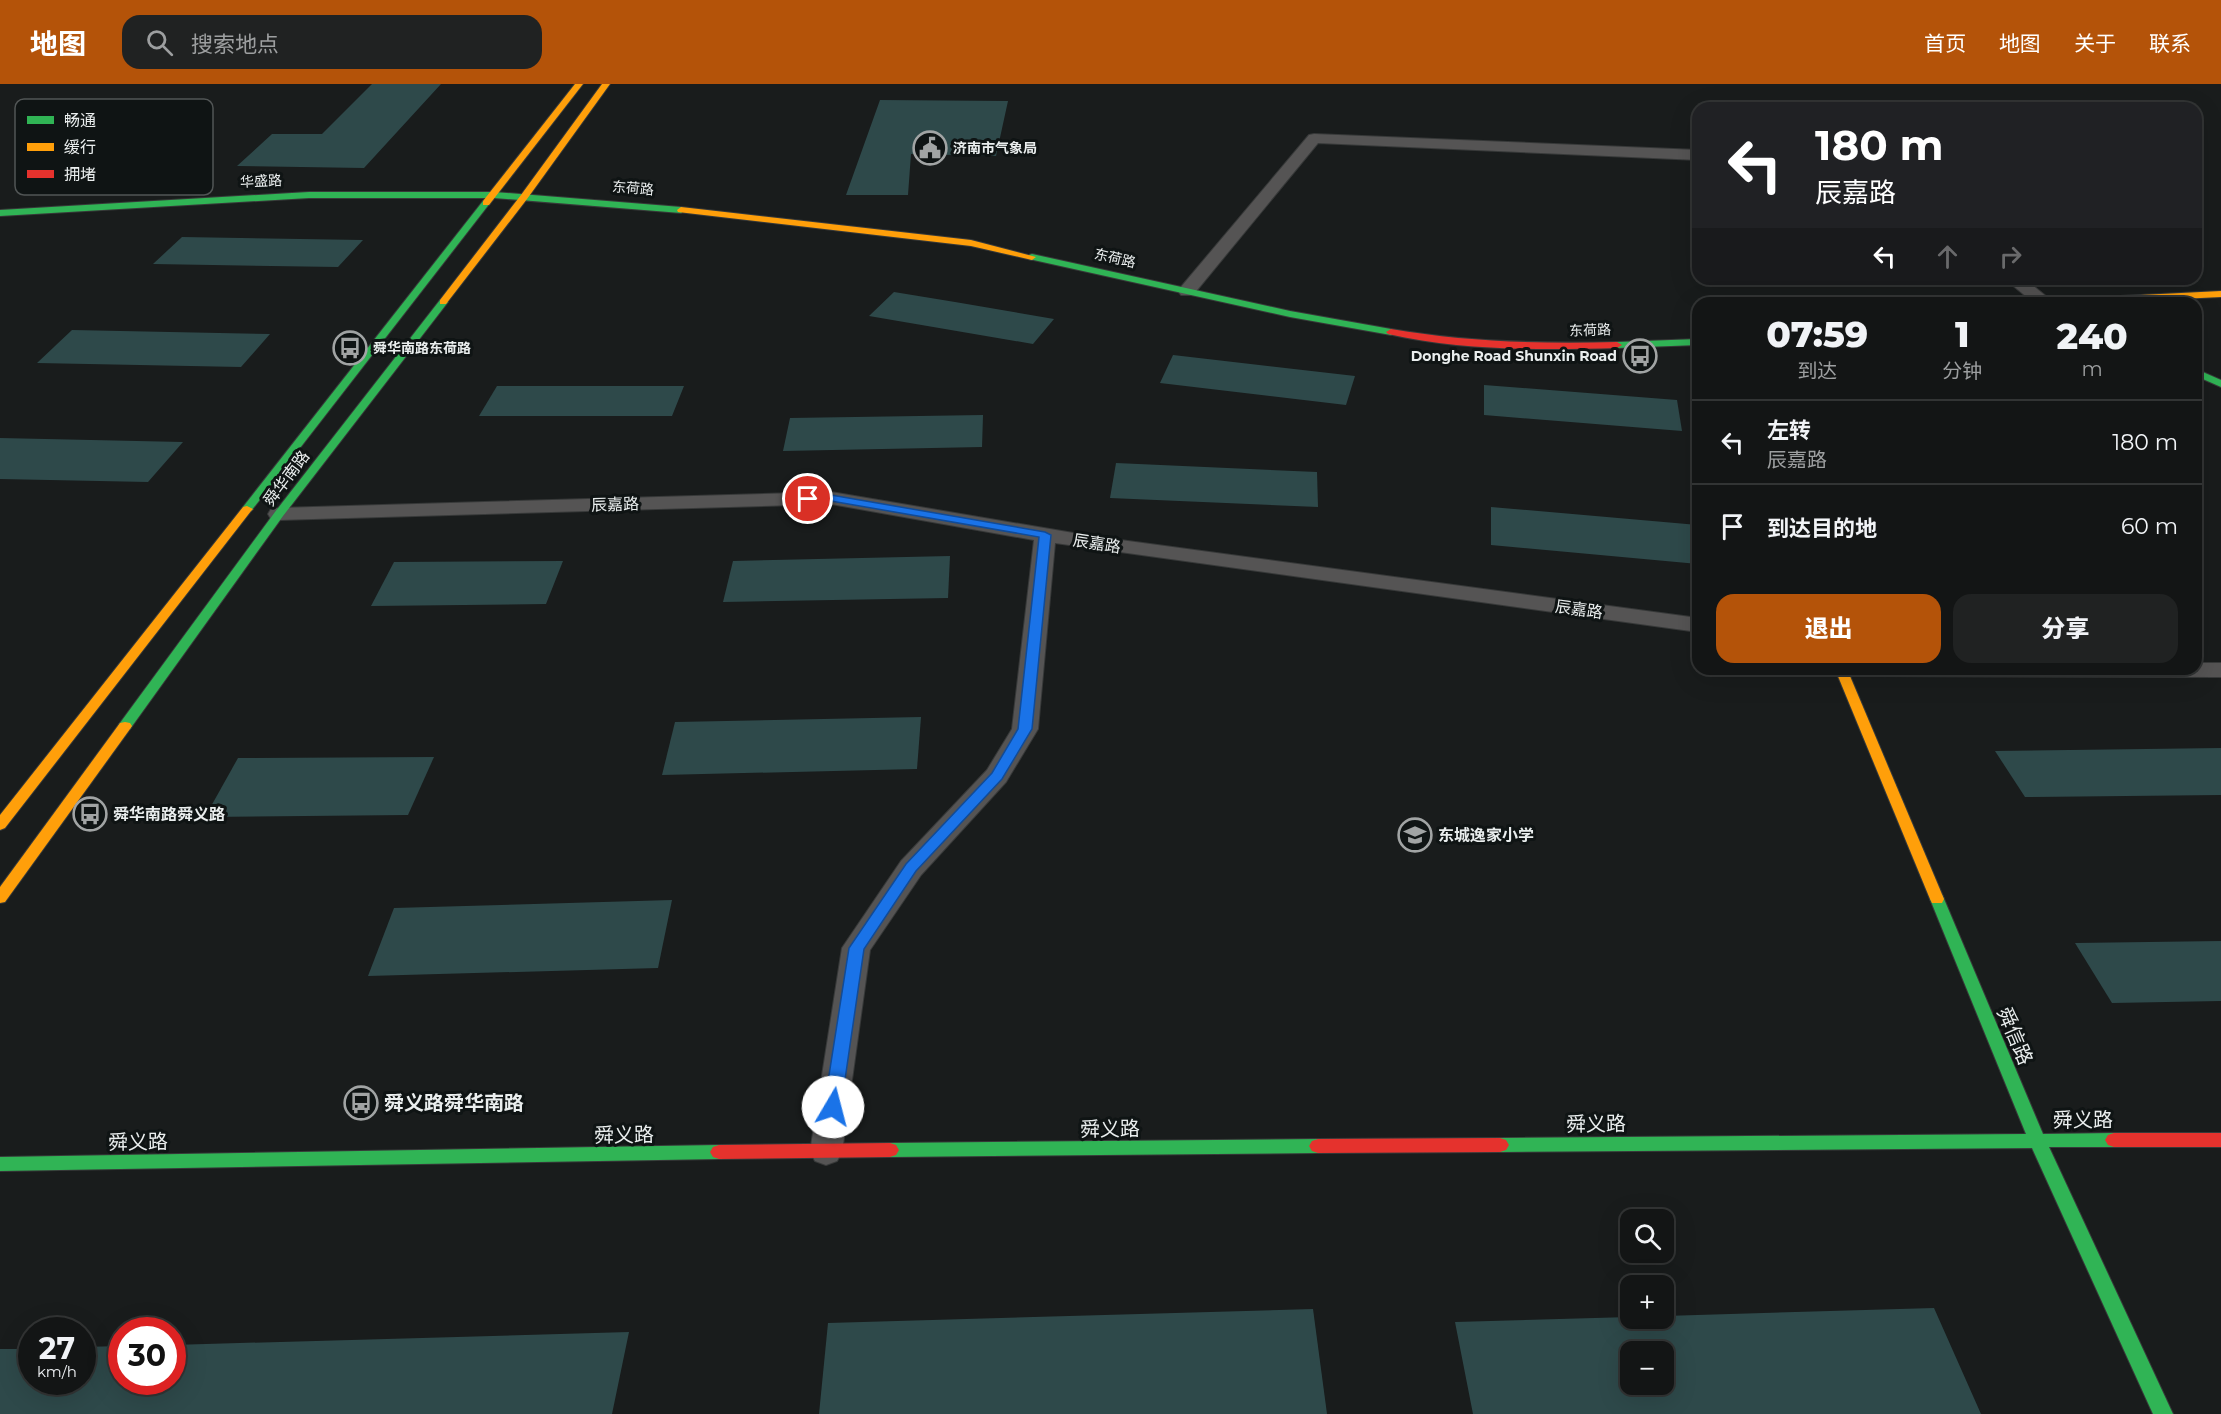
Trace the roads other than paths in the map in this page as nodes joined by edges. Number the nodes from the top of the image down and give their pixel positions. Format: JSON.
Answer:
{"nodes":[{"id":1,"x":579,"y":84,"type":"edge"},
{"id":2,"x":606,"y":84,"type":"edge"},
{"id":3,"x":1692,"y":155,"type":"edge"},
{"id":4,"x":494,"y":195,"type":"junction"},
{"id":5,"x":524,"y":197,"type":"junction"},
{"id":6,"x":0,"y":213,"type":"edge"},
{"id":7,"x":2021,"y":285,"type":"edge"},
{"id":8,"x":1187,"y":291,"type":"junction"},
{"id":9,"x":2221,"y":294,"type":"edge"},
{"id":10,"x":2036,"y":297,"type":"edge"},
{"id":11,"x":2162,"y":297,"type":"edge"},
{"id":12,"x":1692,"y":342,"type":"edge"},
{"id":13,"x":2202,"y":375,"type":"edge"},
{"id":14,"x":2221,"y":384,"type":"edge"},
{"id":15,"x":279,"y":514,"type":"junction"},
{"id":16,"x":1045,"y":535,"type":"junction"},
{"id":17,"x":1692,"y":625,"type":"edge"},
{"id":18,"x":2202,"y":669,"type":"edge"},
{"id":19,"x":2221,"y":669,"type":"edge"},
{"id":20,"x":1843,"y":675,"type":"edge"},
{"id":21,"x":0,"y":825,"type":"edge"},
{"id":22,"x":0,"y":898,"type":"edge"},
{"id":23,"x":2037,"y":1140,"type":"junction"},
{"id":24,"x":2221,"y":1140,"type":"edge"},
{"id":25,"x":826,"y":1152,"type":"junction"},
{"id":26,"x":0,"y":1164,"type":"edge"},
{"id":27,"x":2163,"y":1414,"type":"edge"}],
"edges":[{"from":1,"to":4,"type":"street","name":"舜华南路"},
{"from":2,"to":5,"type":"street","name":"舜华南路"},
{"from":3,"to":8,"type":"street"},
{"from":4,"to":5,"type":"street","name":"华盛路"},
{"from":4,"to":6,"type":"street","name":"华盛路"},
{"from":4,"to":21,"type":"street","name":"舜华南路"},
{"from":5,"to":8,"type":"street","name":"东荷路"},
{"from":5,"to":15,"type":"street","name":"舜华南路"},
{"from":7,"to":10,"type":"street"},
{"from":8,"to":12,"type":"street","name":"东荷路"},
{"from":9,"to":11,"type":"street"},
{"from":13,"to":14,"type":"street"},
{"from":15,"to":16,"type":"street","name":"辰嘉路"},
{"from":15,"to":22,"type":"street","name":"舜华南路"},
{"from":16,"to":17,"type":"street","name":"辰嘉路"},
{"from":16,"to":25,"type":"street"},
{"from":18,"to":19,"type":"street"},
{"from":20,"to":23,"type":"street","name":"舜信路"},
{"from":23,"to":24,"type":"street","name":"舜义路"},
{"from":23,"to":25,"type":"street","name":"舜义路"},
{"from":23,"to":27,"type":"street","name":"舜信路"},
{"from":25,"to":26,"type":"street","name":"舜义路"}]}
